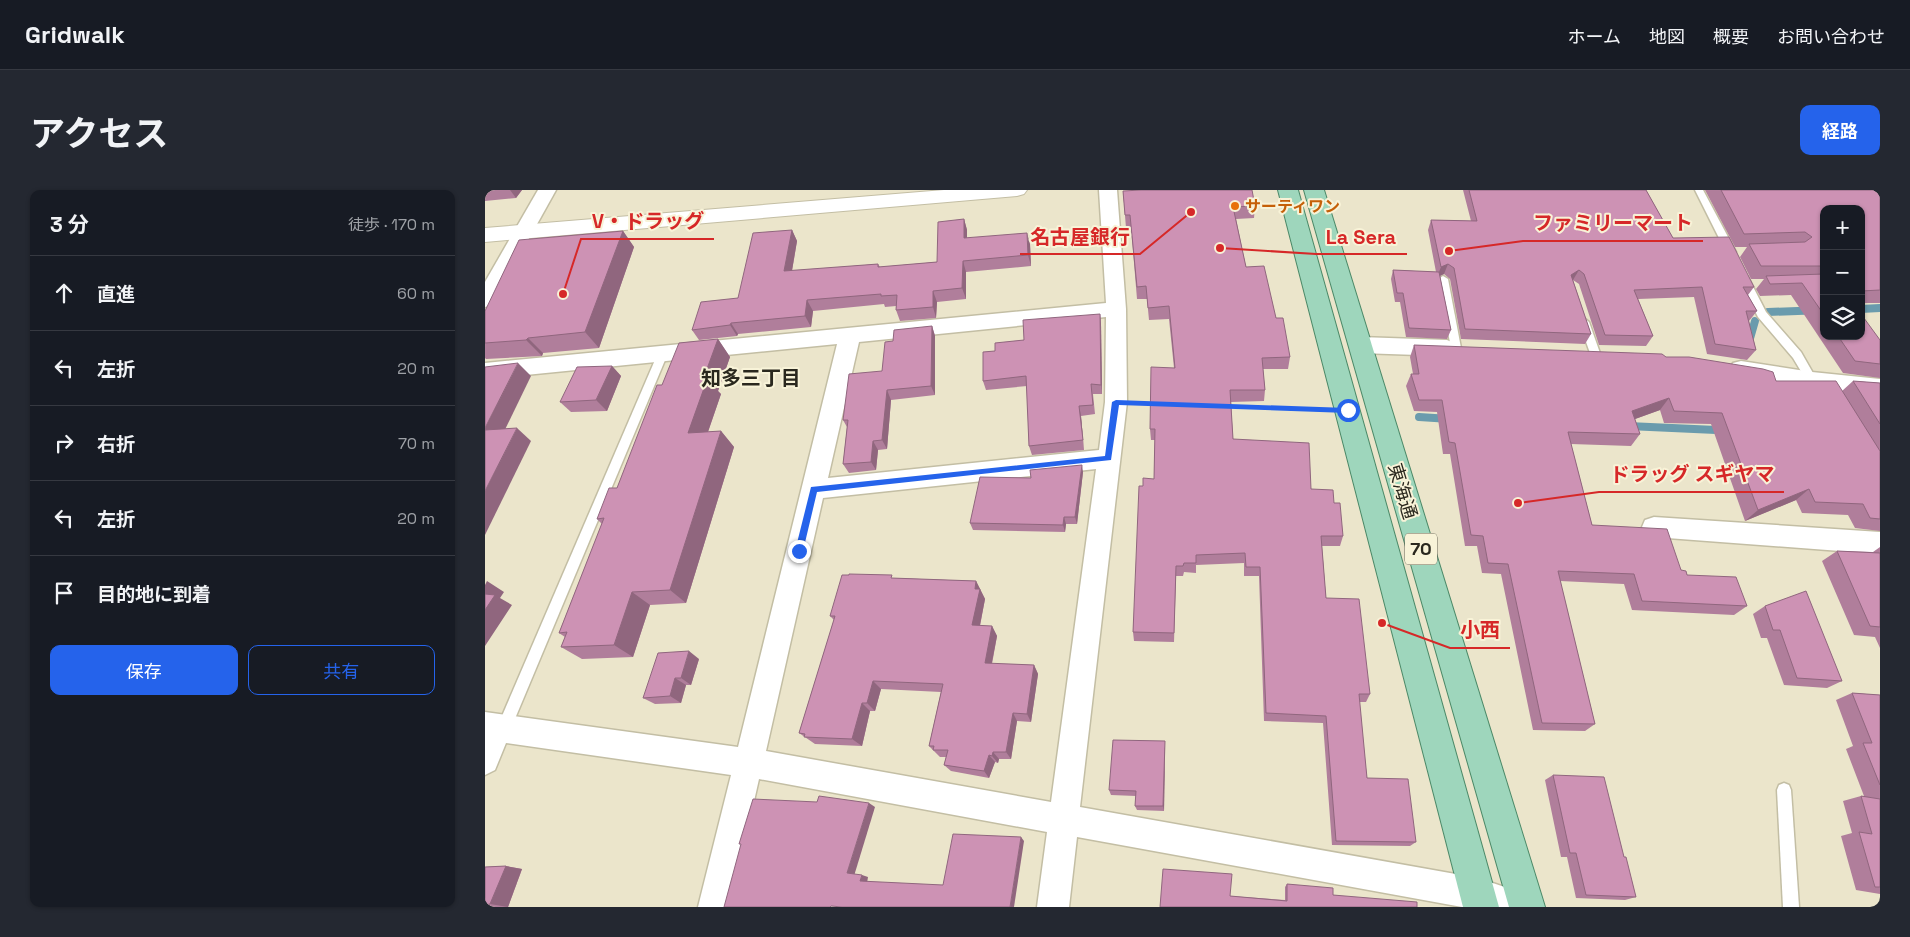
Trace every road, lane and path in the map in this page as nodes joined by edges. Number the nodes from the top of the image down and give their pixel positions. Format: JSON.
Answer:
{"nodes":[{"id":1,"x":547,"y":190,"type":"edge"},
{"id":2,"x":1017,"y":190,"type":"edge"},
{"id":3,"x":1108,"y":190,"type":"edge"},
{"id":4,"x":1288,"y":190,"type":"edge"},
{"id":5,"x":1314,"y":190,"type":"edge"},
{"id":6,"x":1699,"y":190,"type":"edge"},
{"id":7,"x":525,"y":231,"type":"junction"},
{"id":8,"x":485,"y":235,"type":"edge"},
{"id":9,"x":1443,"y":279,"type":"edge"},
{"id":10,"x":485,"y":300,"type":"edge"},
{"id":11,"x":1116,"y":309,"type":"junction"},
{"id":12,"x":1581,"y":310,"type":"edge"},
{"id":13,"x":850,"y":335,"type":"junction"},
{"id":14,"x":1360,"y":345,"type":"junction"},
{"id":15,"x":1466,"y":348,"type":"joint"},
{"id":16,"x":663,"y":353,"type":"junction"},
{"id":17,"x":1594,"y":353,"type":"edge"},
{"id":18,"x":1719,"y":366,"type":"edge"},
{"id":19,"x":485,"y":371,"type":"edge"},
{"id":20,"x":1822,"y":384,"type":"junction"},
{"id":21,"x":1880,"y":387,"type":"edge"},
{"id":22,"x":1222,"y":406,"type":"edge"},
{"id":23,"x":1348,"y":410,"type":"junction"},
{"id":24,"x":1109,"y":458,"type":"junction"},
{"id":25,"x":814,"y":489,"type":"junction"},
{"id":26,"x":1654,"y":526,"type":"edge"},
{"id":27,"x":1880,"y":544,"type":"edge"},
{"id":28,"x":496,"y":727,"type":"edge"},
{"id":29,"x":485,"y":760,"type":"edge"},
{"id":30,"x":749,"y":763,"type":"junction"},
{"id":31,"x":1784,"y":790,"type":"dead end"},
{"id":32,"x":1064,"y":820,"type":"junction"},
{"id":33,"x":1479,"y":901,"type":"edge"},
{"id":34,"x":714,"y":907,"type":"edge"},
{"id":35,"x":1053,"y":907,"type":"edge"},
{"id":36,"x":1520,"y":907,"type":"edge"},
{"id":37,"x":1527,"y":907,"type":"edge"},
{"id":38,"x":1791,"y":907,"type":"edge"}],
"edges":[{"from":1,"to":7,"type":"street"},
{"from":2,"to":7,"type":"street"},
{"from":3,"to":11,"type":"street"},
{"from":4,"to":23,"type":"main road","name":"東海通","number":"70"},
{"from":5,"to":14,"type":"main road","name":"東海通","number":"70"},
{"from":6,"to":20,"type":"lane"},
{"from":7,"to":8,"type":"street"},
{"from":7,"to":10,"type":"street"},
{"from":9,"to":15,"type":"lane"},
{"from":11,"to":13,"type":"street"},
{"from":11,"to":24,"type":"street"},
{"from":12,"to":17,"type":"lane"},
{"from":13,"to":16,"type":"street"},
{"from":13,"to":25,"type":"street"},
{"from":14,"to":15,"type":"street"},
{"from":14,"to":37,"type":"main road","name":"東海通","number":"70"},
{"from":16,"to":19,"type":"street"},
{"from":16,"to":28,"type":"lane"},
{"from":18,"to":20,"type":"street"},
{"from":20,"to":21,"type":"street"},
{"from":22,"to":23,"type":"path"},
{"from":23,"to":33,"type":"main road","name":"東海通","number":"70"},
{"from":24,"to":25,"type":"street"},
{"from":24,"to":32,"type":"street"},
{"from":25,"to":30,"type":"street"},
{"from":26,"to":27,"type":"street"},
{"from":28,"to":29,"type":"street"},
{"from":28,"to":30,"type":"street"},
{"from":30,"to":32,"type":"street"},
{"from":30,"to":34,"type":"street"},
{"from":31,"to":38,"type":"lane"},
{"from":32,"to":33,"type":"street"},
{"from":32,"to":35,"type":"street"},
{"from":33,"to":36,"type":"street"}]}
